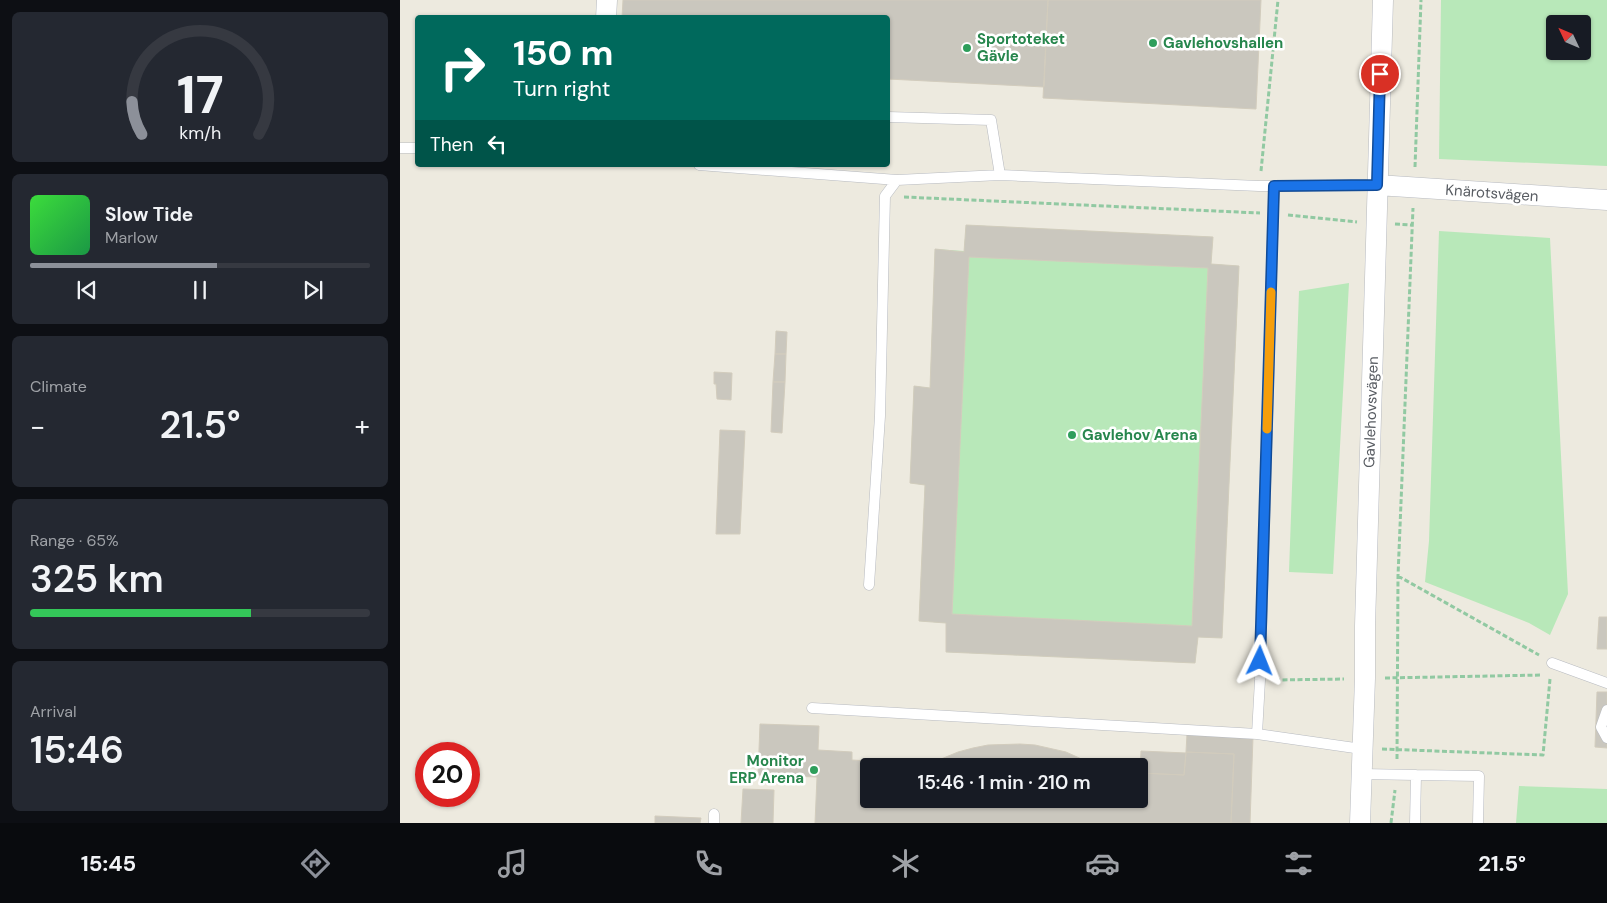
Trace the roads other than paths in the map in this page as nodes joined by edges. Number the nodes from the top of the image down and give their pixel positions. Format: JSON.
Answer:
{"nodes":[{"id":1,"x":607,"y":0,"type":"edge"},
{"id":2,"x":1383,"y":0,"type":"edge"},
{"id":3,"x":606,"y":15,"type":"edge"},
{"id":4,"x":890,"y":117,"type":"edge"},
{"id":5,"x":400,"y":148,"type":"edge"},
{"id":6,"x":415,"y":148,"type":"edge"},
{"id":7,"x":725,"y":167,"type":"edge"},
{"id":8,"x":1000,"y":175,"type":"junction"},
{"id":9,"x":897,"y":180,"type":"junction"},
{"id":10,"x":1377,"y":185,"type":"junction"},
{"id":11,"x":1274,"y":186,"type":"junction"},
{"id":12,"x":1607,"y":200,"type":"edge"},
{"id":13,"x":869,"y":584,"type":"dead end"},
{"id":14,"x":1552,"y":663,"type":"road end"},
{"id":15,"x":1607,"y":683,"type":"edge"},
{"id":16,"x":812,"y":708,"type":"dead end"},
{"id":17,"x":1607,"y":710,"type":"edge"},
{"id":18,"x":1257,"y":734,"type":"junction"},
{"id":19,"x":1607,"y":738,"type":"edge"},
{"id":20,"x":1362,"y":749,"type":"junction"},
{"id":21,"x":1362,"y":774,"type":"junction"},
{"id":22,"x":1416,"y":775,"type":"junction"},
{"id":23,"x":1360,"y":823,"type":"edge"},
{"id":24,"x":1415,"y":823,"type":"edge"},
{"id":25,"x":1478,"y":823,"type":"edge"}],
"edges":[{"from":1,"to":3,"type":"street"},
{"from":2,"to":10,"type":"street","name":"Gavlehovsvägen"},
{"from":4,"to":8,"type":"lane"},
{"from":5,"to":6,"type":"lane"},
{"from":7,"to":9,"type":"lane"},
{"from":8,"to":9,"type":"lane"},
{"from":8,"to":11,"type":"lane"},
{"from":9,"to":13,"type":"lane"},
{"from":10,"to":11,"type":"lane"},
{"from":10,"to":12,"type":"street","name":"Knärotsvägen"},
{"from":10,"to":20,"type":"street","name":"Gavlehovsvägen"},
{"from":11,"to":18,"type":"lane"},
{"from":14,"to":15,"type":"lane"},
{"from":16,"to":18,"type":"lane"},
{"from":17,"to":19,"type":"lane"},
{"from":18,"to":20,"type":"lane"},
{"from":20,"to":21,"type":"street","name":"Gavlehovsvägen"},
{"from":21,"to":22,"type":"lane"},
{"from":21,"to":23,"type":"street","name":"Gavlehovsvägen"},
{"from":22,"to":24,"type":"lane"},
{"from":22,"to":25,"type":"lane"}]}
